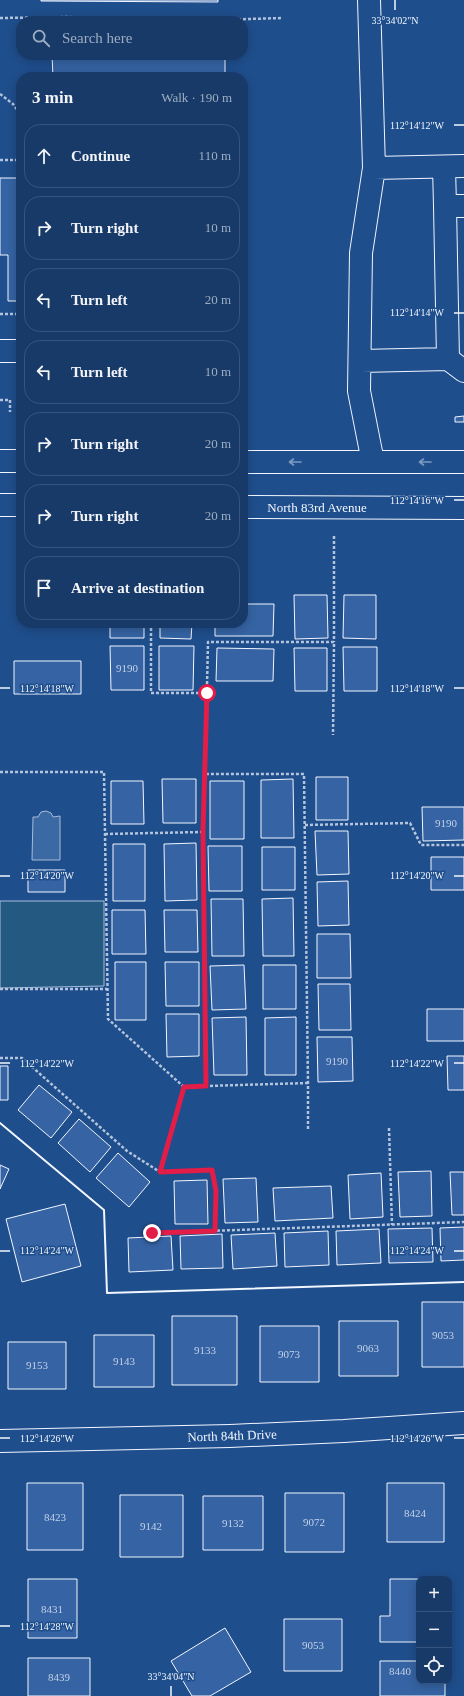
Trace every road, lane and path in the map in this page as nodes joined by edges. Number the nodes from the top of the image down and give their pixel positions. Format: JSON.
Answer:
{"nodes":[{"id":1,"x":369,"y":0,"type":"edge"},
{"id":2,"x":0,"y":18,"type":"edge"},
{"id":3,"x":16,"y":18,"type":"edge"},
{"id":4,"x":284,"y":18,"type":"dead end"},
{"id":5,"x":248,"y":19,"type":"edge"},
{"id":6,"x":0,"y":94,"type":"edge"},
{"id":7,"x":16,"y":108,"type":"edge"},
{"id":8,"x":0,"y":160,"type":"edge"},
{"id":9,"x":16,"y":160,"type":"edge"},
{"id":10,"x":454,"y":166,"type":"edge"},
{"id":11,"x":374,"y":168,"type":"junction"},
{"id":12,"x":454,"y":206,"type":"edge"},
{"id":13,"x":455,"y":255,"type":"edge"},
{"id":14,"x":456,"y":292,"type":"edge"},
{"id":15,"x":0,"y":314,"type":"edge"},
{"id":16,"x":16,"y":314,"type":"edge"},
{"id":17,"x":456,"y":337,"type":"edge"},
{"id":18,"x":0,"y":351,"type":"edge"},
{"id":19,"x":16,"y":352,"type":"edge"},
{"id":20,"x":360,"y":361,"type":"junction"},
{"id":21,"x":456,"y":365,"type":"edge"},
{"id":22,"x":0,"y":400,"type":"edge"},
{"id":23,"x":10,"y":412,"type":"dead end"},
{"id":24,"x":0,"y":461,"type":"edge"},
{"id":25,"x":16,"y":461,"type":"edge"},
{"id":26,"x":248,"y":462,"type":"edge"},
{"id":27,"x":373,"y":462,"type":"junction"},
{"id":28,"x":464,"y":462,"type":"edge"},
{"id":29,"x":0,"y":505,"type":"edge"},
{"id":30,"x":16,"y":505,"type":"edge"},
{"id":31,"x":248,"y":507,"type":"edge"},
{"id":32,"x":464,"y":508,"type":"edge"},
{"id":33,"x":334,"y":536,"type":"dead end"},
{"id":34,"x":151,"y":628,"type":"edge"},
{"id":35,"x":334,"y":642,"type":"junction"},
{"id":36,"x":207,"y":693,"type":"junction"},
{"id":37,"x":333,"y":735,"type":"dead end"},
{"id":38,"x":0,"y":772,"type":"edge"},
{"id":39,"x":205,"y":774,"type":"junction"},
{"id":40,"x":305,"y":825,"type":"junction"},
{"id":41,"x":203,"y":832,"type":"junction"},
{"id":42,"x":105,"y":834,"type":"junction"},
{"id":43,"x":464,"y":845,"type":"edge"},
{"id":44,"x":0,"y":989,"type":"edge"},
{"id":45,"x":107,"y":989,"type":"junction"},
{"id":46,"x":0,"y":1058,"type":"edge"},
{"id":47,"x":308,"y":1083,"type":"junction"},
{"id":48,"x":206,"y":1086,"type":"junction"},
{"id":49,"x":184,"y":1087,"type":"junction"},
{"id":50,"x":389,"y":1128,"type":"dead end"},
{"id":51,"x":308,"y":1129,"type":"dead end"},
{"id":52,"x":160,"y":1172,"type":"junction"},
{"id":53,"x":464,"y":1222,"type":"edge"},
{"id":54,"x":392,"y":1225,"type":"junction"},
{"id":55,"x":215,"y":1231,"type":"junction"},
{"id":56,"x":152,"y":1233,"type":"dead end"},
{"id":57,"x":464,"y":1423,"type":"edge"},
{"id":58,"x":0,"y":1441,"type":"edge"}],
"edges":[{"from":1,"to":11,"type":"main road"},
{"from":2,"to":3,"type":"path"},
{"from":4,"to":5,"type":"path"},
{"from":6,"to":7,"type":"path"},
{"from":8,"to":9,"type":"path"},
{"from":10,"to":11,"type":"main road"},
{"from":10,"to":12,"type":"main road"},
{"from":11,"to":20,"type":"main road"},
{"from":12,"to":13,"type":"main road"},
{"from":13,"to":14,"type":"main road"},
{"from":14,"to":17,"type":"main road"},
{"from":15,"to":16,"type":"path"},
{"from":17,"to":21,"type":"main road"},
{"from":18,"to":19,"type":"main road"},
{"from":20,"to":21,"type":"main road"},
{"from":20,"to":27,"type":"main road"},
{"from":22,"to":23,"type":"path"},
{"from":24,"to":25,"type":"main road"},
{"from":27,"to":26,"type":"main road","one_way":true},
{"from":28,"to":27,"type":"main road","one_way":true},
{"from":29,"to":30,"type":"main road"},
{"from":31,"to":32,"type":"main road","name":"North 83rd Avenue"},
{"from":33,"to":35,"type":"path"},
{"from":34,"to":36,"type":"path"},
{"from":35,"to":36,"type":"path"},
{"from":35,"to":37,"type":"path"},
{"from":36,"to":39,"type":"path"},
{"from":38,"to":42,"type":"path"},
{"from":39,"to":40,"type":"path"},
{"from":39,"to":41,"type":"path"},
{"from":40,"to":43,"type":"path"},
{"from":40,"to":47,"type":"path"},
{"from":41,"to":42,"type":"path"},
{"from":41,"to":48,"type":"path"},
{"from":42,"to":45,"type":"path"},
{"from":44,"to":45,"type":"path"},
{"from":45,"to":49,"type":"path"},
{"from":46,"to":52,"type":"path"},
{"from":47,"to":48,"type":"path"},
{"from":47,"to":51,"type":"path"},
{"from":48,"to":49,"type":"path"},
{"from":49,"to":52,"type":"path"},
{"from":50,"to":54,"type":"path"},
{"from":52,"to":55,"type":"path"},
{"from":53,"to":54,"type":"path"},
{"from":54,"to":55,"type":"path"},
{"from":55,"to":56,"type":"path"},
{"from":57,"to":58,"type":"main road","name":"North 84th Drive"}]}
